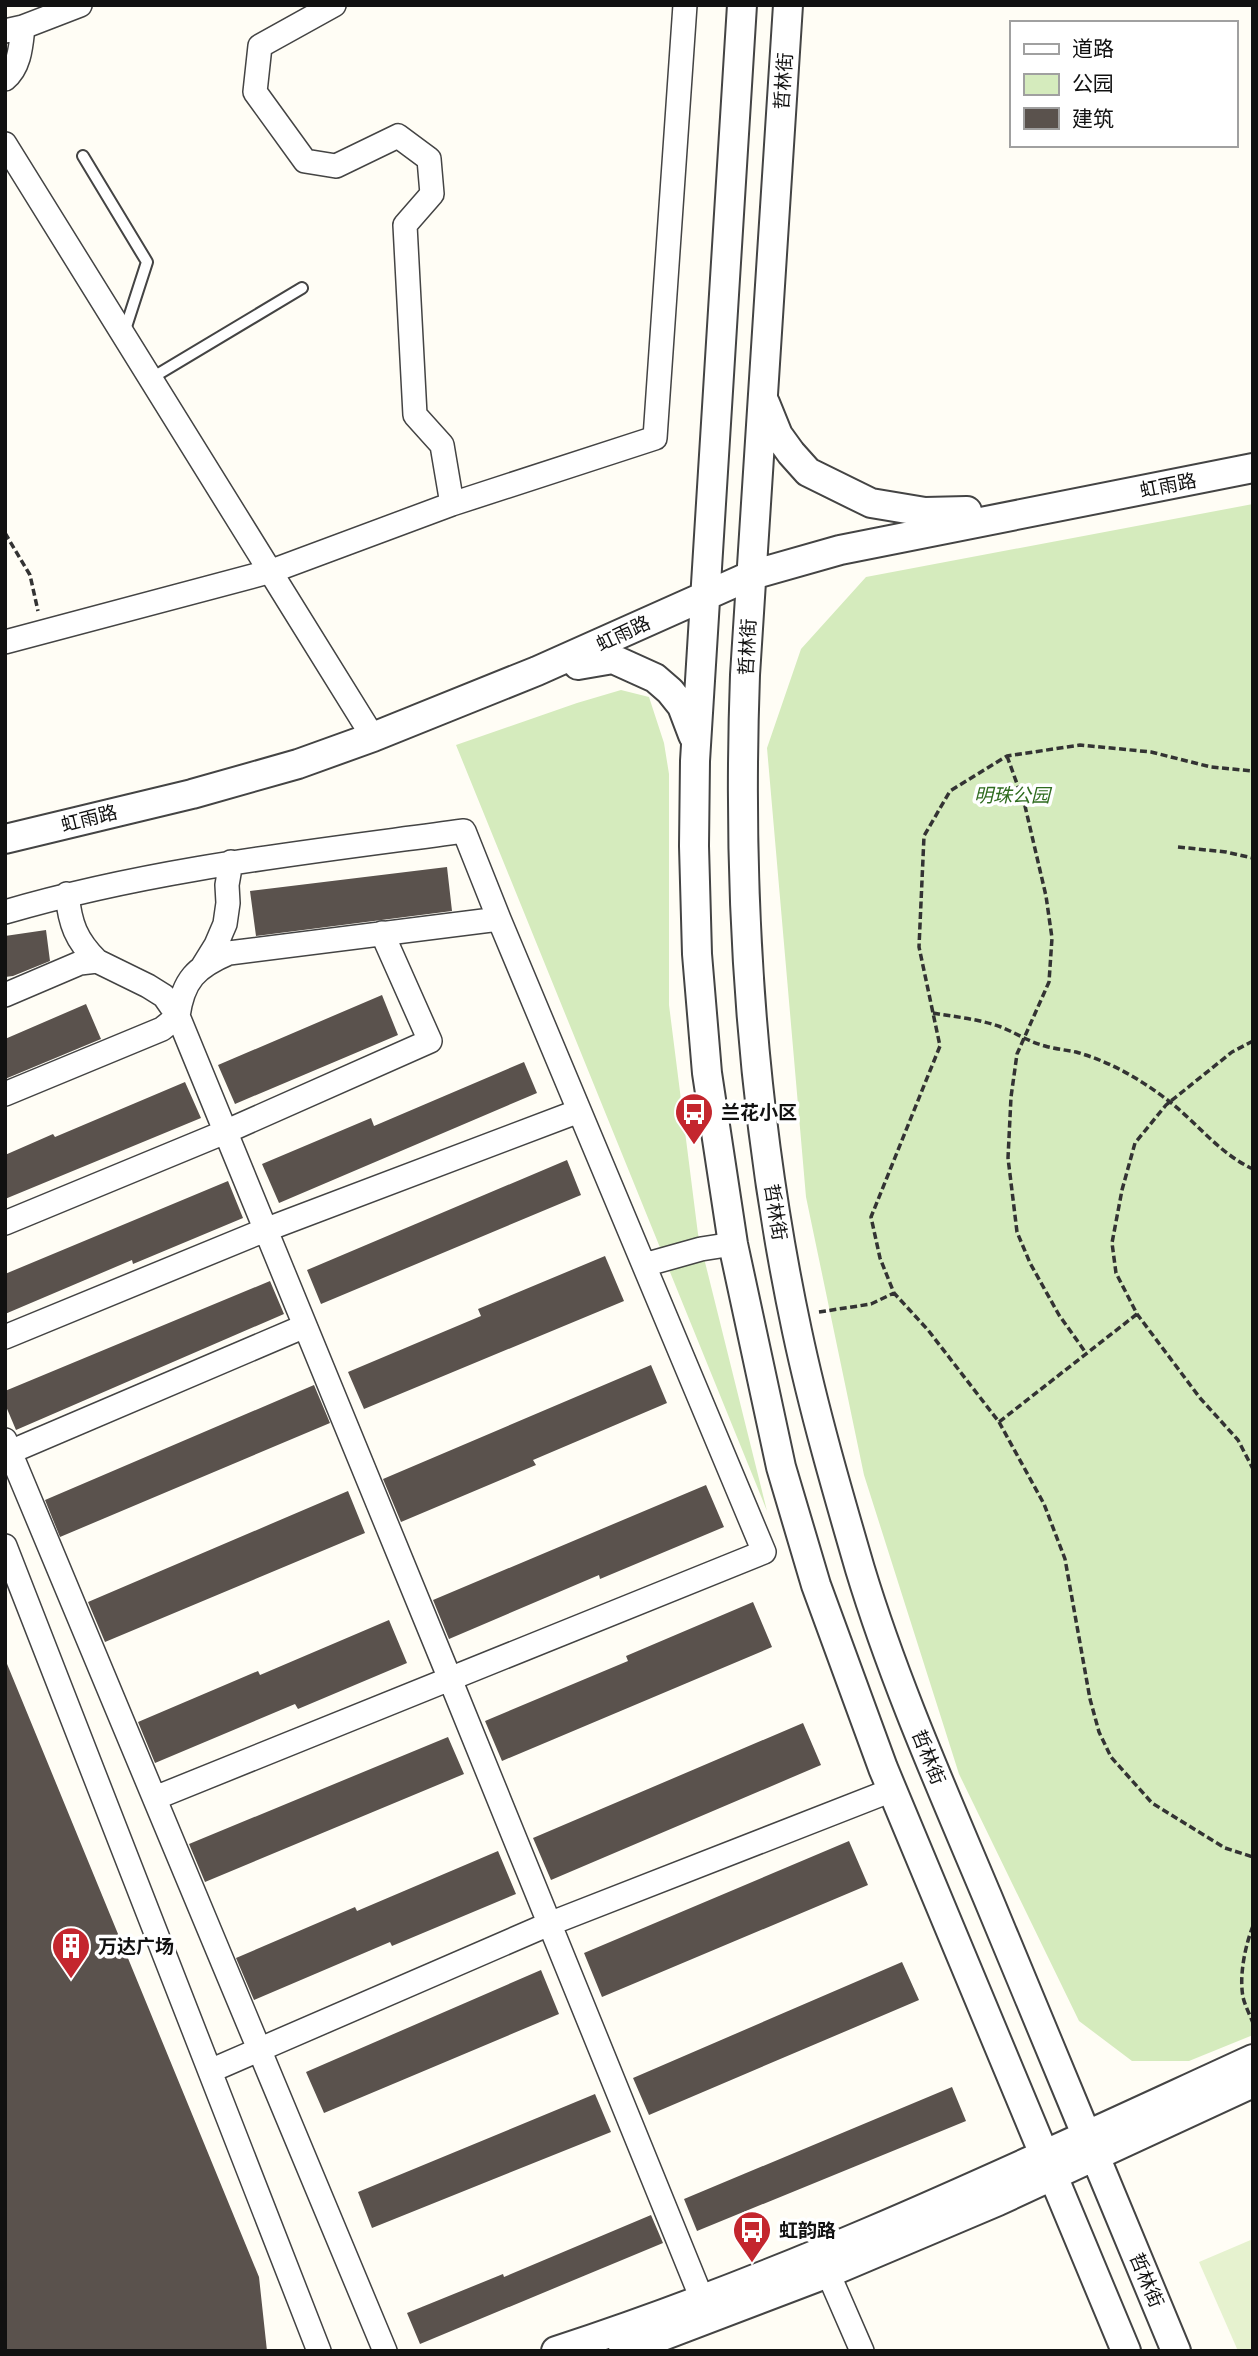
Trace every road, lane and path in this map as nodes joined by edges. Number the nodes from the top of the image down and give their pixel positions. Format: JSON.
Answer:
{"nodes":[{"id":1,"x":80,"y":5,"type":"edge"},
{"id":2,"x":334,"y":5,"type":"edge"},
{"id":3,"x":685,"y":5,"type":"edge"},
{"id":4,"x":741,"y":5,"type":"edge"},
{"id":5,"x":788,"y":5,"type":"edge"},
{"id":6,"x":14,"y":29,"type":"edge"},
{"id":7,"x":5,"y":79,"type":"edge"},
{"id":8,"x":5,"y":144,"type":"edge"},
{"id":9,"x":83,"y":156,"type":"dead end"},
{"id":10,"x":302,"y":288,"type":"dead end"},
{"id":11,"x":123,"y":335,"type":"junction"},
{"id":12,"x":150,"y":379,"type":"junction"},
{"id":13,"x":763,"y":398,"type":"junction"},
{"id":14,"x":1253,"y":468,"type":"edge"},
{"id":15,"x":452,"y":504,"type":"junction"},
{"id":16,"x":1054,"y":507,"type":"junction"},
{"id":17,"x":5,"y":533,"type":"edge"},
{"id":18,"x":272,"y":571,"type":"junction"},
{"id":19,"x":752,"y":575,"type":"junction"},
{"id":20,"x":705,"y":594,"type":"junction"},
{"id":21,"x":44,"y":632,"type":"junction"},
{"id":22,"x":5,"y":642,"type":"edge"},
{"id":23,"x":537,"y":671,"type":"junction"},
{"id":24,"x":373,"y":737,"type":"junction"},
{"id":25,"x":696,"y":749,"type":"junction"},
{"id":26,"x":1007,"y":756,"type":"junction"},
{"id":27,"x":1253,"y":771,"type":"edge"},
{"id":28,"x":5,"y":839,"type":"edge"},
{"id":29,"x":1178,"y":847,"type":"dead end"},
{"id":30,"x":1253,"y":858,"type":"edge"},
{"id":31,"x":231,"y":862,"type":"junction"},
{"id":32,"x":66,"y":894,"type":"junction"},
{"id":33,"x":5,"y":912,"type":"edge"},
{"id":34,"x":499,"y":919,"type":"junction"},
{"id":35,"x":382,"y":933,"type":"junction"},
{"id":36,"x":97,"y":961,"type":"junction"},
{"id":37,"x":196,"y":973,"type":"junction"},
{"id":38,"x":151,"y":988,"type":"junction"},
{"id":39,"x":5,"y":995,"type":"edge"},
{"id":40,"x":933,"y":1013,"type":"junction"},
{"id":41,"x":178,"y":1016,"type":"junction"},
{"id":42,"x":1024,"y":1038,"type":"junction"},
{"id":43,"x":1253,"y":1041,"type":"edge"},
{"id":44,"x":5,"y":1094,"type":"edge"},
{"id":45,"x":1170,"y":1102,"type":"junction"},
{"id":46,"x":579,"y":1111,"type":"junction"},
{"id":47,"x":225,"y":1132,"type":"junction"},
{"id":48,"x":1253,"y":1169,"type":"edge"},
{"id":49,"x":5,"y":1223,"type":"edge"},
{"id":50,"x":265,"y":1230,"type":"junction"},
{"id":51,"x":733,"y":1244,"type":"junction"},
{"id":52,"x":643,"y":1265,"type":"junction"},
{"id":53,"x":894,"y":1293,"type":"junction"},
{"id":54,"x":1137,"y":1314,"type":"junction"},
{"id":55,"x":794,"y":1315,"type":"junction"},
{"id":56,"x":305,"y":1326,"type":"junction"},
{"id":57,"x":5,"y":1337,"type":"edge"},
{"id":58,"x":1086,"y":1353,"type":"junction"},
{"id":59,"x":999,"y":1422,"type":"junction"},
{"id":60,"x":8,"y":1446,"type":"edge"},
{"id":61,"x":1253,"y":1469,"type":"edge"},
{"id":62,"x":5,"y":1546,"type":"edge"},
{"id":63,"x":450,"y":1679,"type":"junction"},
{"id":64,"x":892,"y":1790,"type":"junction"},
{"id":65,"x":155,"y":1798,"type":"junction"},
{"id":66,"x":1253,"y":1857,"type":"edge"},
{"id":67,"x":548,"y":1924,"type":"junction"},
{"id":68,"x":1253,"y":1926,"type":"edge"},
{"id":69,"x":1253,"y":2024,"type":"edge"},
{"id":70,"x":260,"y":2049,"type":"junction"},
{"id":71,"x":1253,"y":2060,"type":"edge"},
{"id":72,"x":210,"y":2071,"type":"junction"},
{"id":73,"x":1253,"y":2083,"type":"edge"},
{"id":74,"x":1090,"y":2146,"type":"junction"},
{"id":75,"x":1049,"y":2165,"type":"junction"},
{"id":76,"x":828,"y":2273,"type":"junction"},
{"id":77,"x":702,"y":2299,"type":"junction"},
{"id":78,"x":319,"y":2351,"type":"edge"},
{"id":79,"x":384,"y":2351,"type":"edge"},
{"id":80,"x":556,"y":2351,"type":"edge"},
{"id":81,"x":623,"y":2351,"type":"edge"},
{"id":82,"x":862,"y":2351,"type":"edge"},
{"id":83,"x":1126,"y":2351,"type":"edge"},
{"id":84,"x":1176,"y":2351,"type":"edge"}],
"edges":[{"from":1,"to":6,"type":"street"},
{"from":2,"to":15,"type":"street"},
{"from":3,"to":15,"type":"street"},
{"from":4,"to":20,"type":"street"},
{"from":5,"to":13,"type":"street","name":"哲林街"},
{"from":6,"to":7,"type":"street"},
{"from":8,"to":11,"type":"street"},
{"from":9,"to":11,"type":"lane"},
{"from":10,"to":12,"type":"lane"},
{"from":11,"to":12,"type":"street"},
{"from":12,"to":18,"type":"street"},
{"from":13,"to":16,"type":"street"},
{"from":13,"to":19,"type":"street","name":"哲林街"},
{"from":14,"to":16,"type":"street","name":"虹雨路"},
{"from":15,"to":18,"type":"street"},
{"from":16,"to":19,"type":"street","name":"虹雨路"},
{"from":17,"to":21,"type":"path"},
{"from":18,"to":21,"type":"street"},
{"from":18,"to":24,"type":"street"},
{"from":19,"to":20,"type":"street","name":"虹雨路"},
{"from":19,"to":55,"type":"street","name":"哲林街"},
{"from":20,"to":23,"type":"street","name":"虹雨路"},
{"from":20,"to":25,"type":"street"},
{"from":21,"to":22,"type":"street"},
{"from":23,"to":24,"type":"street","name":"虹雨路"},
{"from":23,"to":25,"type":"street"},
{"from":24,"to":28,"type":"street","name":"虹雨路"},
{"from":25,"to":51,"type":"street"},
{"from":26,"to":27,"type":"path"},
{"from":26,"to":40,"type":"path"},
{"from":26,"to":42,"type":"path"},
{"from":29,"to":30,"type":"path"},
{"from":31,"to":32,"type":"street"},
{"from":31,"to":34,"type":"street"},
{"from":31,"to":37,"type":"street"},
{"from":32,"to":33,"type":"street"},
{"from":32,"to":36,"type":"street"},
{"from":34,"to":35,"type":"street"},
{"from":34,"to":46,"type":"street"},
{"from":35,"to":37,"type":"street"},
{"from":35,"to":47,"type":"street"},
{"from":36,"to":38,"type":"street"},
{"from":36,"to":39,"type":"street"},
{"from":37,"to":38,"type":"street"},
{"from":37,"to":41,"type":"street"},
{"from":38,"to":41,"type":"street"},
{"from":40,"to":42,"type":"path"},
{"from":40,"to":53,"type":"path"},
{"from":41,"to":44,"type":"street"},
{"from":41,"to":47,"type":"street"},
{"from":42,"to":45,"type":"path"},
{"from":42,"to":58,"type":"path"},
{"from":43,"to":45,"type":"path"},
{"from":45,"to":48,"type":"path"},
{"from":45,"to":54,"type":"path"},
{"from":46,"to":50,"type":"street"},
{"from":46,"to":52,"type":"street"},
{"from":47,"to":49,"type":"street"},
{"from":47,"to":50,"type":"street"},
{"from":50,"to":56,"type":"street"},
{"from":50,"to":57,"type":"street"},
{"from":51,"to":52,"type":"street"},
{"from":51,"to":64,"type":"street"},
{"from":52,"to":63,"type":"street"},
{"from":53,"to":55,"type":"path"},
{"from":53,"to":59,"type":"path"},
{"from":54,"to":58,"type":"path"},
{"from":54,"to":61,"type":"path"},
{"from":55,"to":74,"type":"street","name":"哲林街"},
{"from":56,"to":60,"type":"street"},
{"from":56,"to":63,"type":"street"},
{"from":58,"to":59,"type":"path"},
{"from":59,"to":66,"type":"path"},
{"from":60,"to":65,"type":"street"},
{"from":62,"to":72,"type":"street"},
{"from":63,"to":65,"type":"street"},
{"from":63,"to":67,"type":"street"},
{"from":64,"to":67,"type":"street"},
{"from":64,"to":75,"type":"street"},
{"from":65,"to":70,"type":"street"},
{"from":67,"to":70,"type":"street"},
{"from":67,"to":77,"type":"street"},
{"from":68,"to":69,"type":"path"},
{"from":70,"to":72,"type":"street"},
{"from":70,"to":79,"type":"street"},
{"from":71,"to":74,"type":"street"},
{"from":72,"to":78,"type":"street"},
{"from":73,"to":74,"type":"street"},
{"from":74,"to":75,"type":"street"},
{"from":74,"to":84,"type":"street","name":"哲林街"},
{"from":75,"to":76,"type":"street"},
{"from":75,"to":77,"type":"street"},
{"from":75,"to":83,"type":"street"},
{"from":76,"to":81,"type":"street"},
{"from":76,"to":82,"type":"street"},
{"from":77,"to":80,"type":"street"}]}
